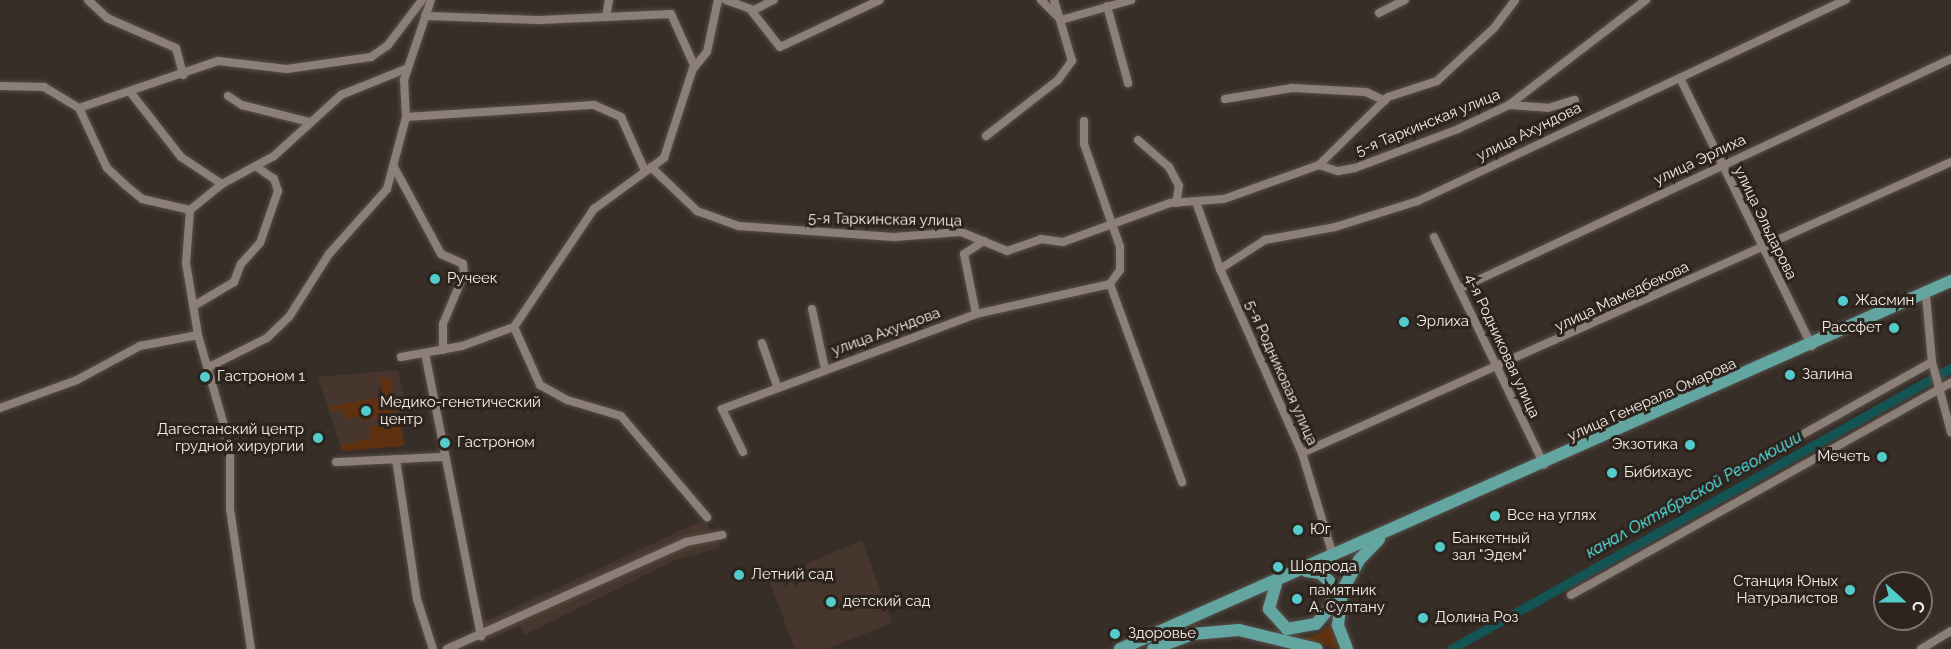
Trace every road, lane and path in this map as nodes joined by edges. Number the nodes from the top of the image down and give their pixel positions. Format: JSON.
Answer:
{"nodes":[{"id":1,"x":88,"y":0,"type":"edge"},
{"id":2,"x":422,"y":0,"type":"edge"},
{"id":3,"x":431,"y":0,"type":"edge"},
{"id":4,"x":609,"y":0,"type":"edge"},
{"id":5,"x":718,"y":0,"type":"edge"},
{"id":6,"x":728,"y":0,"type":"edge"},
{"id":7,"x":774,"y":0,"type":"edge"},
{"id":8,"x":879,"y":0,"type":"edge"},
{"id":9,"x":1041,"y":0,"type":"edge"},
{"id":10,"x":1054,"y":0,"type":"edge"},
{"id":11,"x":1131,"y":0,"type":"edge"},
{"id":12,"x":1405,"y":0,"type":"edge"},
{"id":13,"x":1515,"y":0,"type":"edge"},
{"id":14,"x":1646,"y":0,"type":"edge"},
{"id":15,"x":1846,"y":0,"type":"edge"},
{"id":16,"x":1107,"y":6,"type":"junction"},
{"id":17,"x":750,"y":9,"type":"junction"},
{"id":18,"x":1379,"y":13,"type":"dead end"},
{"id":19,"x":425,"y":16,"type":"junction"},
{"id":20,"x":606,"y":17,"type":"junction"},
{"id":21,"x":1061,"y":21,"type":"junction"},
{"id":22,"x":1951,"y":60,"type":"edge"},
{"id":23,"x":408,"y":68,"type":"junction"},
{"id":24,"x":693,"y":69,"type":"junction"},
{"id":25,"x":183,"y":75,"type":"junction"},
{"id":26,"x":1680,"y":78,"type":"junction"},
{"id":27,"x":1128,"y":83,"type":"dead end"},
{"id":28,"x":0,"y":86,"type":"edge"},
{"id":29,"x":131,"y":93,"type":"junction"},
{"id":30,"x":228,"y":96,"type":"dead end"},
{"id":31,"x":1225,"y":99,"type":"dead end"},
{"id":32,"x":1575,"y":100,"type":"dead end"},
{"id":33,"x":1385,"y":101,"type":"junction"},
{"id":34,"x":1509,"y":105,"type":"junction"},
{"id":35,"x":79,"y":108,"type":"junction"},
{"id":36,"x":406,"y":117,"type":"junction"},
{"id":37,"x":1084,"y":121,"type":"dead end"},
{"id":38,"x":309,"y":122,"type":"junction"},
{"id":39,"x":986,"y":136,"type":"dead end"},
{"id":40,"x":1138,"y":140,"type":"dead end"},
{"id":41,"x":1951,"y":162,"type":"edge"},
{"id":42,"x":1318,"y":165,"type":"junction"},
{"id":43,"x":1721,"y":165,"type":"junction"},
{"id":44,"x":394,"y":167,"type":"junction"},
{"id":45,"x":257,"y":168,"type":"junction"},
{"id":46,"x":648,"y":169,"type":"junction"},
{"id":47,"x":222,"y":184,"type":"junction"},
{"id":48,"x":1176,"y":202,"type":"junction"},
{"id":49,"x":1196,"y":202,"type":"junction"},
{"id":50,"x":190,"y":210,"type":"junction"},
{"id":51,"x":1115,"y":225,"type":"junction"},
{"id":52,"x":1434,"y":237,"type":"dead end"},
{"id":53,"x":984,"y":241,"type":"junction"},
{"id":54,"x":1760,"y":249,"type":"junction"},
{"id":55,"x":1220,"y":269,"type":"junction"},
{"id":56,"x":1951,"y":282,"type":"edge"},
{"id":57,"x":1110,"y":284,"type":"junction"},
{"id":58,"x":1461,"y":288,"type":"junction"},
{"id":59,"x":1926,"y":296,"type":"junction"},
{"id":60,"x":196,"y":304,"type":"junction"},
{"id":61,"x":812,"y":309,"type":"dead end"},
{"id":62,"x":976,"y":314,"type":"junction"},
{"id":63,"x":513,"y":327,"type":"junction"},
{"id":64,"x":198,"y":335,"type":"junction"},
{"id":65,"x":762,"y":344,"type":"dead end"},
{"id":66,"x":1812,"y":346,"type":"junction"},
{"id":67,"x":443,"y":350,"type":"junction"},
{"id":68,"x":425,"y":353,"type":"junction"},
{"id":69,"x":401,"y":357,"type":"dead end"},
{"id":70,"x":1932,"y":362,"type":"junction"},
{"id":71,"x":211,"y":366,"type":"junction"},
{"id":72,"x":825,"y":369,"type":"junction"},
{"id":73,"x":1496,"y":370,"type":"junction"},
{"id":74,"x":1951,"y":383,"type":"edge"},
{"id":75,"x":777,"y":386,"type":"junction"},
{"id":76,"x":1939,"y":390,"type":"junction"},
{"id":77,"x":0,"y":408,"type":"edge"},
{"id":78,"x":1951,"y":432,"type":"edge"},
{"id":79,"x":1780,"y":447,"type":"dead end"},
{"id":80,"x":743,"y":452,"type":"dead end"},
{"id":81,"x":1302,"y":453,"type":"junction"},
{"id":82,"x":442,"y":457,"type":"junction"},
{"id":83,"x":396,"y":459,"type":"junction"},
{"id":84,"x":336,"y":462,"type":"dead end"},
{"id":85,"x":1544,"y":466,"type":"junction"},
{"id":86,"x":1182,"y":482,"type":"dead end"},
{"id":87,"x":707,"y":517,"type":"dead end"},
{"id":88,"x":722,"y":535,"type":"dead end"},
{"id":89,"x":1368,"y":543,"type":"junction"},
{"id":90,"x":1333,"y":556,"type":"junction"},
{"id":91,"x":1302,"y":571,"type":"junction"},
{"id":92,"x":1275,"y":584,"type":"junction"},
{"id":93,"x":1571,"y":595,"type":"dead end"},
{"id":94,"x":1335,"y":606,"type":"junction"},
{"id":95,"x":1951,"y":631,"type":"edge"},
{"id":96,"x":1286,"y":635,"type":"junction"},
{"id":97,"x":481,"y":637,"type":"junction"},
{"id":98,"x":1159,"y":643,"type":"edge"},
{"id":99,"x":251,"y":649,"type":"edge"},
{"id":100,"x":433,"y":649,"type":"edge"},
{"id":101,"x":447,"y":649,"type":"edge"},
{"id":102,"x":1120,"y":649,"type":"edge"},
{"id":103,"x":1317,"y":649,"type":"edge"},
{"id":104,"x":1347,"y":649,"type":"edge"},
{"id":105,"x":1921,"y":649,"type":"edge"}],
"edges":[{"from":1,"to":25,"type":"street"},
{"from":2,"to":25,"type":"street"},
{"from":3,"to":19,"type":"street"},
{"from":4,"to":20,"type":"street"},
{"from":5,"to":24,"type":"street"},
{"from":6,"to":17,"type":"street"},
{"from":7,"to":17,"type":"street"},
{"from":8,"to":17,"type":"street"},
{"from":9,"to":21,"type":"street"},
{"from":10,"to":21,"type":"street"},
{"from":11,"to":16,"type":"street"},
{"from":12,"to":18,"type":"street"},
{"from":13,"to":33,"type":"street"},
{"from":14,"to":34,"type":"street","name":"5-я Таркинская улица"},
{"from":15,"to":26,"type":"street","name":"улица Ахундова"},
{"from":16,"to":21,"type":"street"},
{"from":16,"to":27,"type":"street"},
{"from":19,"to":20,"type":"street"},
{"from":19,"to":23,"type":"street"},
{"from":20,"to":24,"type":"street"},
{"from":21,"to":39,"type":"street"},
{"from":22,"to":43,"type":"street","name":"улица Эрлиха"},
{"from":23,"to":36,"type":"street"},
{"from":23,"to":38,"type":"street"},
{"from":24,"to":46,"type":"street"},
{"from":25,"to":29,"type":"street"},
{"from":26,"to":43,"type":"street","name":"улица Эльдарова"},
{"from":26,"to":55,"type":"street","name":"улица Ахундова"},
{"from":28,"to":35,"type":"street"},
{"from":29,"to":35,"type":"street"},
{"from":29,"to":47,"type":"street"},
{"from":30,"to":38,"type":"street"},
{"from":31,"to":33,"type":"street"},
{"from":32,"to":34,"type":"street"},
{"from":33,"to":42,"type":"street"},
{"from":34,"to":42,"type":"street","name":"5-я Таркинская улица"},
{"from":35,"to":50,"type":"street"},
{"from":36,"to":44,"type":"street"},
{"from":36,"to":46,"type":"street","name":"5-я Таркинская улица"},
{"from":37,"to":51,"type":"street"},
{"from":38,"to":45,"type":"street"},
{"from":40,"to":48,"type":"street"},
{"from":41,"to":54,"type":"street","name":"улица Мамедбекова"},
{"from":42,"to":49,"type":"street","name":"5-я Таркинская улица"},
{"from":43,"to":54,"type":"street","name":"улица Эльдарова"},
{"from":43,"to":58,"type":"street","name":"улица Эрлиха"},
{"from":44,"to":67,"type":"street"},
{"from":44,"to":71,"type":"street"},
{"from":45,"to":47,"type":"street"},
{"from":45,"to":60,"type":"street"},
{"from":46,"to":53,"type":"street","name":"5-я Таркинская улица"},
{"from":46,"to":63,"type":"street"},
{"from":47,"to":50,"type":"street"},
{"from":48,"to":49,"type":"street","name":"5-я Таркинская улица"},
{"from":48,"to":51,"type":"street","name":"5-я Таркинская улица"},
{"from":49,"to":55,"type":"street","name":"5-я Родниковая улица"},
{"from":50,"to":60,"type":"street"},
{"from":51,"to":53,"type":"street","name":"5-я Таркинская улица"},
{"from":51,"to":57,"type":"street"},
{"from":52,"to":58,"type":"street","name":"4-я Родниковая улица"},
{"from":53,"to":62,"type":"street"},
{"from":54,"to":66,"type":"street","name":"улица Эльдарова"},
{"from":54,"to":73,"type":"street","name":"улица Мамедбекова"},
{"from":55,"to":81,"type":"street","name":"5-я Родниковая улица"},
{"from":56,"to":59,"type":"main road","name":"улица Генерала Омарова"},
{"from":56,"to":66,"type":"main road","name":"улица Генерала Омарова"},
{"from":57,"to":62,"type":"street","name":"улица Ахундова"},
{"from":57,"to":86,"type":"street"},
{"from":58,"to":73,"type":"street","name":"4-я Родниковая улица"},
{"from":59,"to":66,"type":"main road","name":"улица Генерала Омарова"},
{"from":59,"to":70,"type":"street"},
{"from":60,"to":64,"type":"street"},
{"from":61,"to":72,"type":"street"},
{"from":62,"to":72,"type":"street","name":"улица Ахундова"},
{"from":63,"to":67,"type":"street"},
{"from":63,"to":87,"type":"street"},
{"from":64,"to":71,"type":"street"},
{"from":64,"to":77,"type":"street"},
{"from":65,"to":75,"type":"street"},
{"from":66,"to":85,"type":"main road","name":"улица Генерала Омарова"},
{"from":67,"to":68,"type":"street"},
{"from":68,"to":69,"type":"street"},
{"from":68,"to":82,"type":"street"},
{"from":70,"to":76,"type":"street"},
{"from":70,"to":79,"type":"street"},
{"from":71,"to":99,"type":"street"},
{"from":72,"to":75,"type":"street","name":"улица Ахундова"},
{"from":73,"to":81,"type":"street","name":"улица Мамедбекова"},
{"from":73,"to":85,"type":"street","name":"4-я Родниковая улица"},
{"from":74,"to":76,"type":"street"},
{"from":75,"to":80,"type":"street","name":"улица Ахундова"},
{"from":76,"to":78,"type":"street"},
{"from":76,"to":93,"type":"street"},
{"from":81,"to":90,"type":"street","name":"5-я Родниковая улица"},
{"from":82,"to":83,"type":"street"},
{"from":82,"to":97,"type":"street"},
{"from":83,"to":84,"type":"street"},
{"from":83,"to":100,"type":"street"},
{"from":85,"to":89,"type":"main road","name":"улица Генерала Омарова"},
{"from":88,"to":97,"type":"street"},
{"from":89,"to":90,"type":"main road","name":"улица Генерала Омарова"},
{"from":89,"to":94,"type":"main road"},
{"from":90,"to":91,"type":"main road","name":"улица Генерала Омарова"},
{"from":91,"to":92,"type":"main road"},
{"from":91,"to":94,"type":"main road"},
{"from":92,"to":96,"type":"main road"},
{"from":92,"to":98,"type":"main road"},
{"from":94,"to":96,"type":"main road"},
{"from":94,"to":104,"type":"main road"},
{"from":95,"to":105,"type":"street"},
{"from":96,"to":98,"type":"main road"},
{"from":96,"to":103,"type":"main road"},
{"from":97,"to":101,"type":"street"},
{"from":98,"to":102,"type":"main road"}]}
